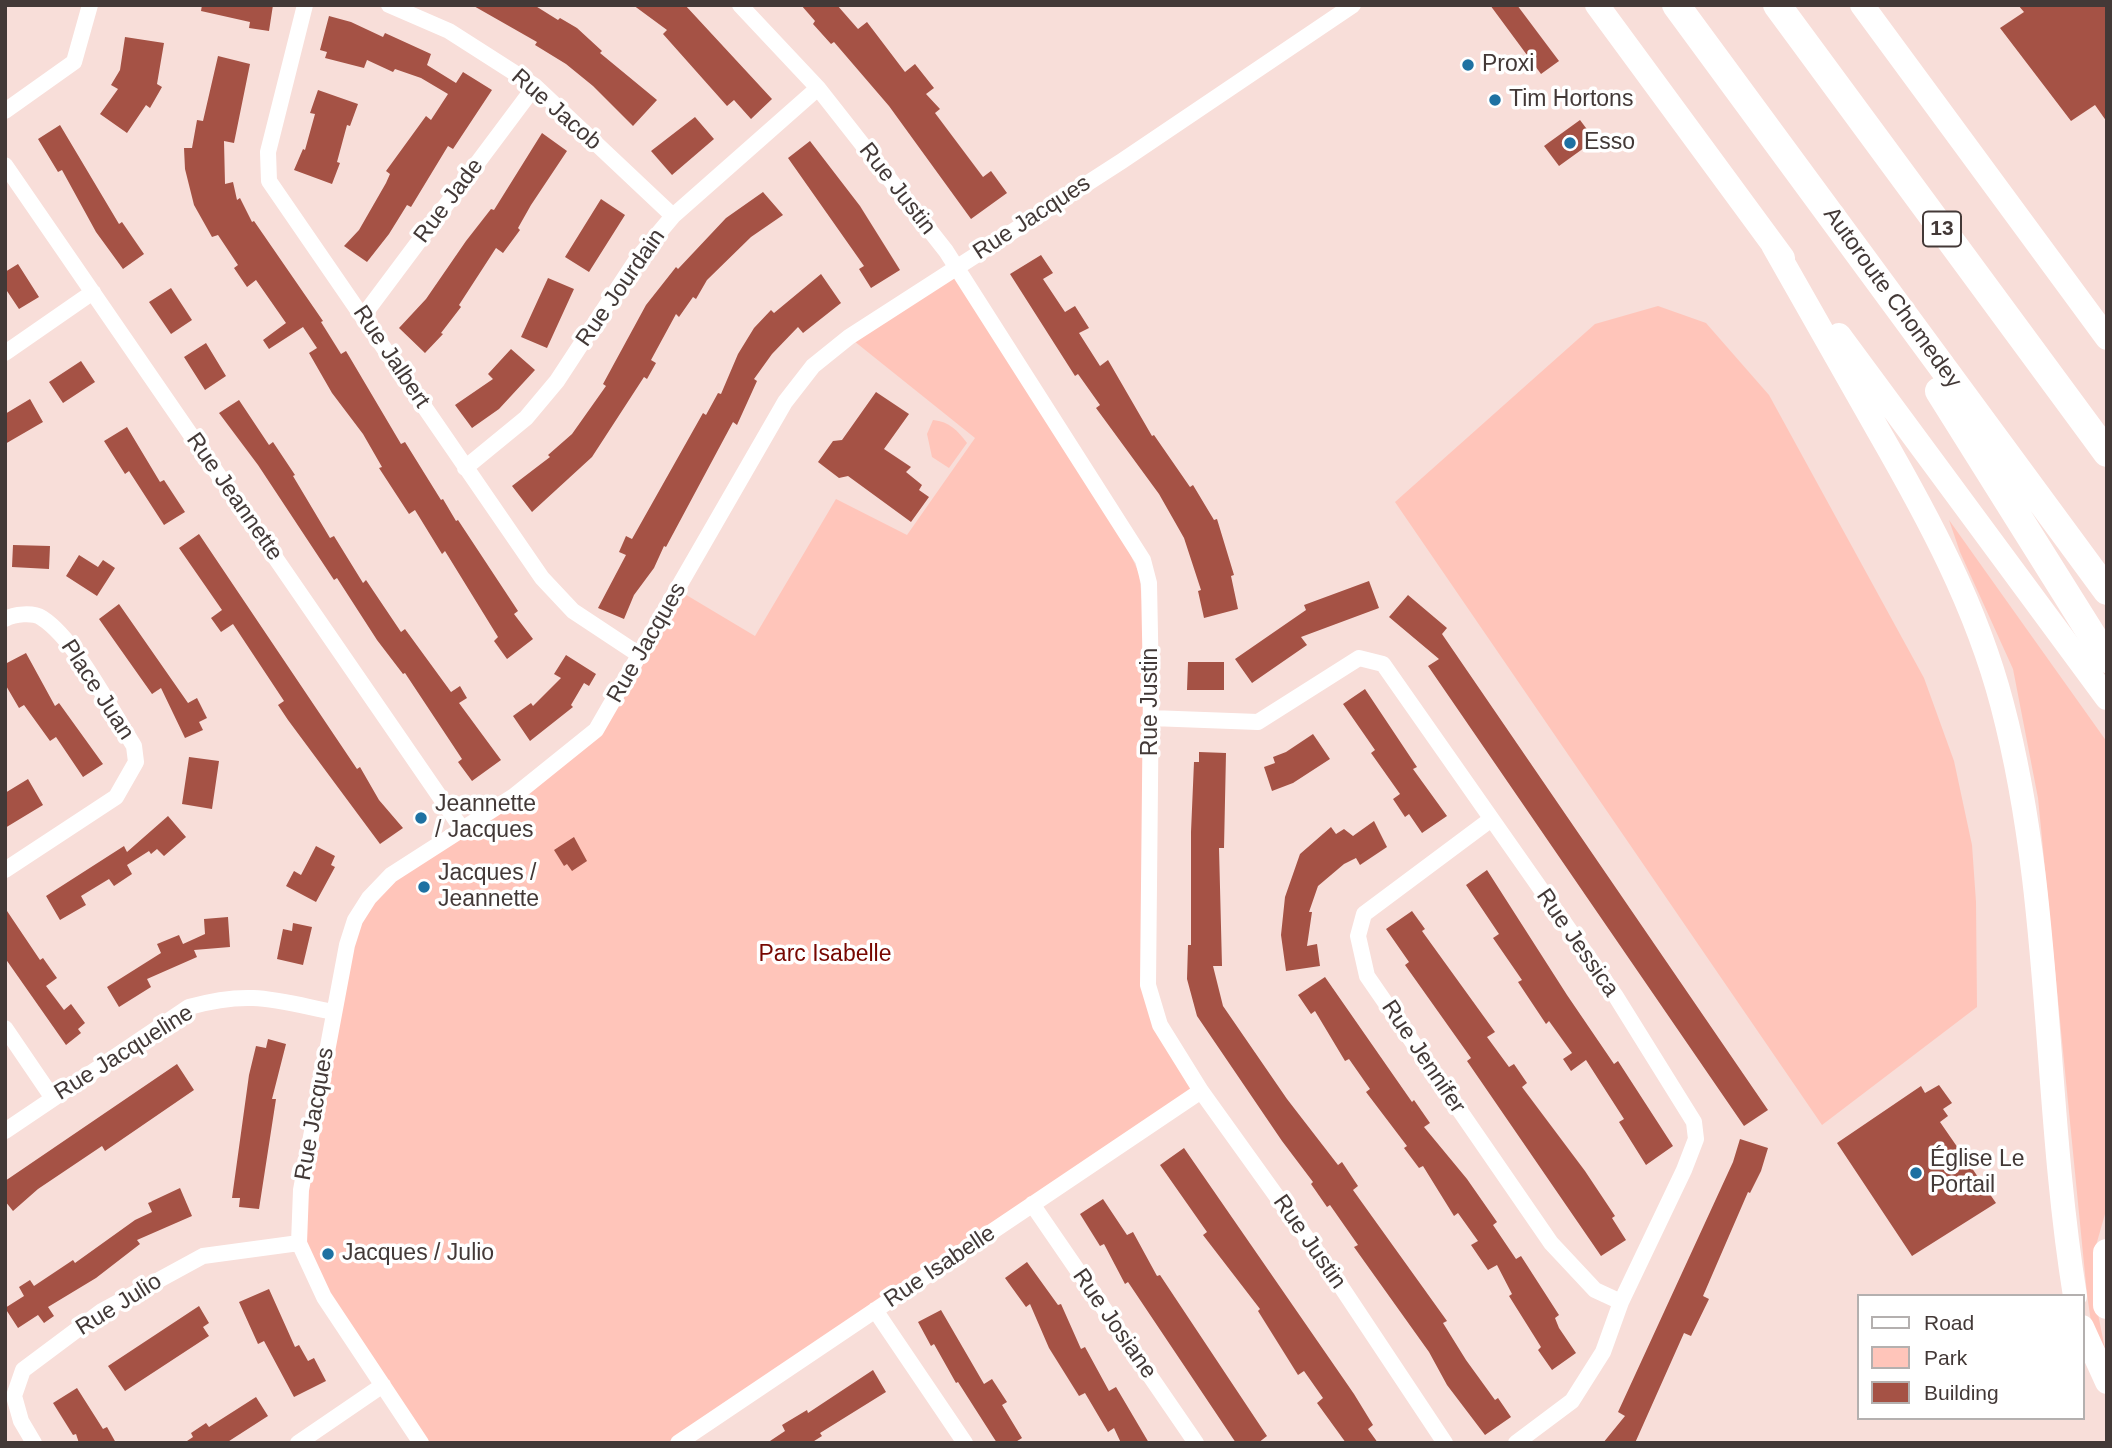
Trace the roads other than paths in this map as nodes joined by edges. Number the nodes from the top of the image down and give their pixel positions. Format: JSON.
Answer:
{"nodes":[{"id":1,"x":90,"y":5,"type":"edge"},
{"id":2,"x":305,"y":5,"type":"edge"},
{"id":3,"x":389,"y":5,"type":"edge"},
{"id":4,"x":740,"y":5,"type":"edge"},
{"id":5,"x":1353,"y":5,"type":"edge"},
{"id":6,"x":1597,"y":5,"type":"edge"},
{"id":7,"x":1676,"y":5,"type":"edge"},
{"id":8,"x":1777,"y":5,"type":"edge"},
{"id":9,"x":1862,"y":5,"type":"edge"},
{"id":10,"x":535,"y":86,"type":"junction"},
{"id":11,"x":818,"y":89,"type":"junction"},
{"id":12,"x":5,"y":111,"type":"edge"},
{"id":13,"x":5,"y":165,"type":"edge"},
{"id":14,"x":673,"y":216,"type":"junction"},
{"id":15,"x":1840,"y":227,"type":"junction"},
{"id":16,"x":1773,"y":245,"type":"junction"},
{"id":17,"x":957,"y":267,"type":"junction"},
{"id":18,"x":93,"y":292,"type":"junction"},
{"id":19,"x":363,"y":316,"type":"junction"},
{"id":20,"x":2107,"y":338,"type":"edge"},
{"id":21,"x":5,"y":354,"type":"edge"},
{"id":22,"x":2107,"y":453,"type":"edge"},
{"id":23,"x":465,"y":468,"type":"junction"},
{"id":24,"x":2107,"y":591,"type":"edge"},
{"id":25,"x":5,"y":620,"type":"edge"},
{"id":26,"x":641,"y":656,"type":"junction"},
{"id":27,"x":2107,"y":659,"type":"edge"},
{"id":28,"x":2107,"y":698,"type":"edge"},
{"id":29,"x":1151,"y":718,"type":"junction"},
{"id":30,"x":1490,"y":820,"type":"junction"},
{"id":31,"x":462,"y":829,"type":"junction"},
{"id":32,"x":5,"y":870,"type":"edge"},
{"id":33,"x":333,"y":1012,"type":"junction"},
{"id":34,"x":5,"y":1028,"type":"edge"},
{"id":35,"x":1201,"y":1091,"type":"junction"},
{"id":36,"x":52,"y":1097,"type":"junction"},
{"id":37,"x":5,"y":1131,"type":"edge"},
{"id":38,"x":1032,"y":1204,"type":"junction"},
{"id":39,"x":299,"y":1243,"type":"junction"},
{"id":40,"x":2107,"y":1253,"type":"edge"},
{"id":41,"x":2075,"y":1294,"type":"edge"},
{"id":42,"x":1621,"y":1301,"type":"junction"},
{"id":43,"x":2107,"y":1305,"type":"edge"},
{"id":44,"x":875,"y":1310,"type":"junction"},
{"id":45,"x":2084,"y":1330,"type":"edge"},
{"id":46,"x":2107,"y":1382,"type":"edge"},
{"id":47,"x":383,"y":1385,"type":"junction"},
{"id":48,"x":34,"y":1443,"type":"edge"},
{"id":49,"x":298,"y":1443,"type":"edge"},
{"id":50,"x":421,"y":1443,"type":"edge"},
{"id":51,"x":678,"y":1443,"type":"edge"},
{"id":52,"x":965,"y":1443,"type":"edge"},
{"id":53,"x":1196,"y":1443,"type":"edge"},
{"id":54,"x":1445,"y":1443,"type":"edge"},
{"id":55,"x":1516,"y":1443,"type":"edge"}],
"edges":[{"from":1,"to":12,"type":"street"},
{"from":2,"to":19,"type":"street","name":"Rue Jalbert"},
{"from":3,"to":10,"type":"street","name":"Rue Jacob"},
{"from":4,"to":11,"type":"street","name":"Rue Justin"},
{"from":5,"to":17,"type":"street","name":"Rue Jacques"},
{"from":6,"to":16,"type":"main road"},
{"from":7,"to":15,"type":"highway","name":"Autoroute Chomedey"},
{"from":8,"to":22,"type":"highway","number":"13"},
{"from":9,"to":20,"type":"main road"},
{"from":10,"to":14,"type":"street","name":"Rue Jacob"},
{"from":10,"to":19,"type":"street","name":"Rue Jade"},
{"from":11,"to":14,"type":"street","name":"Rue Jourdain"},
{"from":11,"to":17,"type":"street","name":"Rue Justin"},
{"from":13,"to":18,"type":"street","name":"Rue Jeannette"},
{"from":14,"to":23,"type":"street","name":"Rue Jourdain"},
{"from":15,"to":24,"type":"highway","name":"Autoroute Chomedey"},
{"from":15,"to":27,"type":"highway"},
{"from":16,"to":28,"type":"main road"},
{"from":16,"to":41,"type":"main road"},
{"from":17,"to":26,"type":"street","name":"Rue Jacques"},
{"from":17,"to":29,"type":"street","name":"Rue Justin"},
{"from":18,"to":21,"type":"street"},
{"from":18,"to":31,"type":"street","name":"Rue Jeannette"},
{"from":19,"to":23,"type":"street","name":"Rue Jalbert"},
{"from":23,"to":26,"type":"street","name":"Rue Jalbert"},
{"from":25,"to":32,"type":"street","name":"Place Juan"},
{"from":26,"to":31,"type":"street","name":"Rue Jacques"},
{"from":29,"to":30,"type":"street","name":"Rue Jessica"},
{"from":29,"to":35,"type":"street","name":"Rue Justin"},
{"from":30,"to":42,"type":"street","name":"Rue Jessica"},
{"from":30,"to":42,"type":"street","name":"Rue Jennifer"},
{"from":31,"to":33,"type":"street","name":"Rue Jacques"},
{"from":33,"to":36,"type":"street","name":"Rue Jacqueline"},
{"from":33,"to":39,"type":"street","name":"Rue Jacques"},
{"from":34,"to":36,"type":"street"},
{"from":35,"to":38,"type":"street","name":"Rue Isabelle"},
{"from":35,"to":54,"type":"street","name":"Rue Justin"},
{"from":36,"to":37,"type":"street","name":"Rue Jacqueline"},
{"from":38,"to":44,"type":"street","name":"Rue Isabelle"},
{"from":38,"to":53,"type":"street","name":"Rue Josiane"},
{"from":39,"to":47,"type":"street","name":"Rue Jacques"},
{"from":39,"to":48,"type":"street","name":"Rue Julio"},
{"from":40,"to":43,"type":"highway"},
{"from":42,"to":55,"type":"street","name":"Rue Jessica"},
{"from":44,"to":51,"type":"street","name":"Rue Isabelle"},
{"from":44,"to":52,"type":"street"},
{"from":45,"to":46,"type":"main road"},
{"from":47,"to":49,"type":"street"},
{"from":47,"to":50,"type":"street","name":"Rue Jacques"}]}
